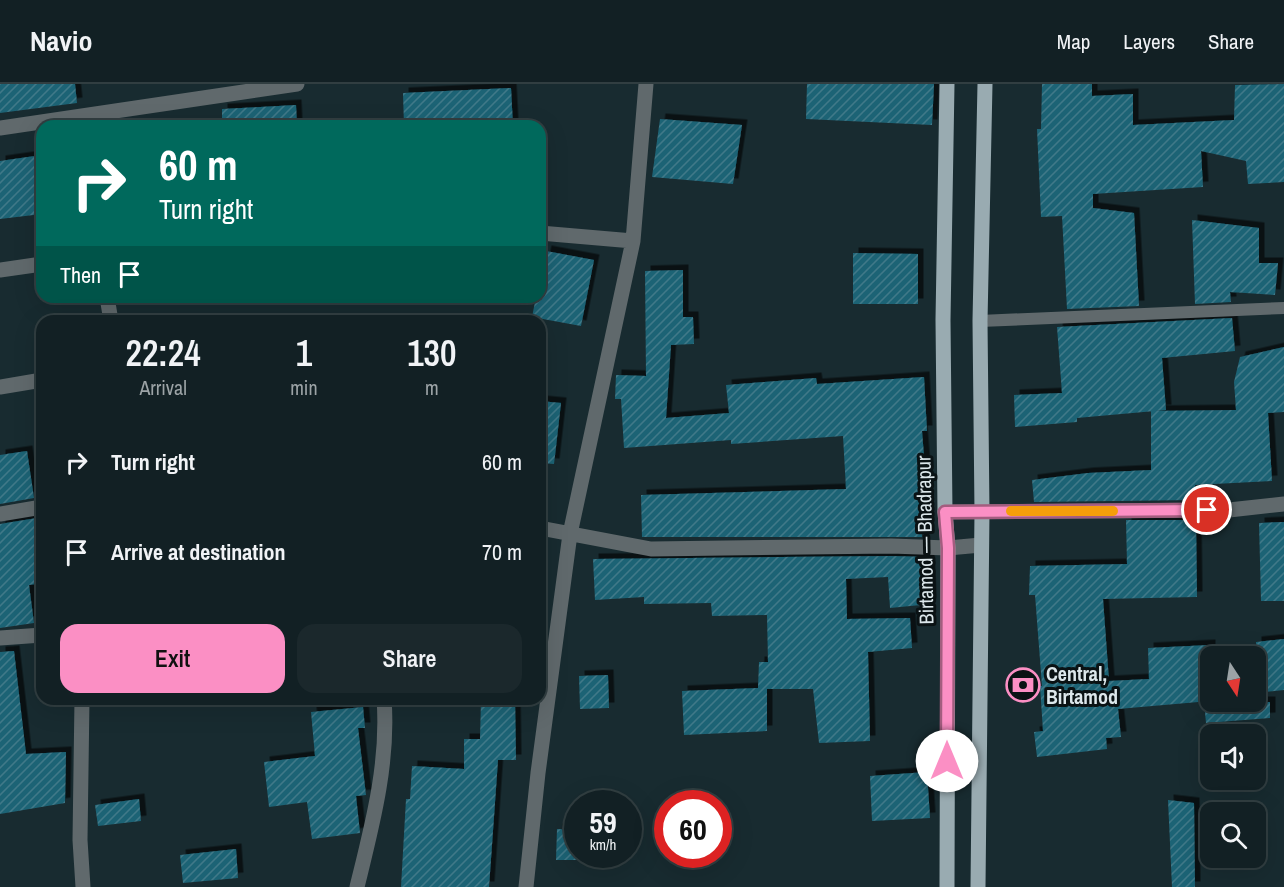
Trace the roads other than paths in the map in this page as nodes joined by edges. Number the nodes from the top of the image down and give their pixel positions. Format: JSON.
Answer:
{"nodes":[{"id":1,"x":297,"y":84,"type":"edge"},
{"id":2,"x":646,"y":84,"type":"edge"},
{"id":3,"x":947,"y":84,"type":"edge"},
{"id":4,"x":985,"y":84,"type":"edge"},
{"id":5,"x":54,"y":120,"type":"edge"},
{"id":6,"x":36,"y":123,"type":"edge"},
{"id":7,"x":0,"y":128,"type":"edge"},
{"id":8,"x":546,"y":234,"type":"edge"},
{"id":9,"x":633,"y":241,"type":"junction"},
{"id":10,"x":36,"y":265,"type":"edge"},
{"id":11,"x":0,"y":270,"type":"edge"},
{"id":12,"x":1284,"y":308,"type":"edge"},
{"id":13,"x":980,"y":321,"type":"junction"},
{"id":14,"x":36,"y":381,"type":"edge"},
{"id":15,"x":0,"y":387,"type":"edge"},
{"id":16,"x":1284,"y":504,"type":"edge"},
{"id":17,"x":36,"y":508,"type":"edge"},
{"id":18,"x":945,"y":512,"type":"junction"},
{"id":19,"x":982,"y":512,"type":"junction"},
{"id":20,"x":0,"y":514,"type":"edge"},
{"id":21,"x":546,"y":529,"type":"edge"},
{"id":22,"x":570,"y":534,"type":"junction"},
{"id":23,"x":981,"y":544,"type":"junction"},
{"id":24,"x":948,"y":548,"type":"junction"},
{"id":25,"x":36,"y":635,"type":"edge"},
{"id":26,"x":0,"y":638,"type":"edge"},
{"id":27,"x":82,"y":705,"type":"edge"},
{"id":28,"x":384,"y":705,"type":"edge"},
{"id":29,"x":83,"y":887,"type":"edge"},
{"id":30,"x":357,"y":887,"type":"edge"},
{"id":31,"x":526,"y":887,"type":"edge"},
{"id":32,"x":947,"y":887,"type":"edge"},
{"id":33,"x":978,"y":887,"type":"edge"}],
"edges":[{"from":1,"to":5,"type":"street"},
{"from":2,"to":9,"type":"street"},
{"from":3,"to":18,"type":"main road","name":"Birtamod — Bhadrapur"},
{"from":4,"to":13,"type":"main road"},
{"from":6,"to":7,"type":"street"},
{"from":8,"to":9,"type":"street"},
{"from":9,"to":22,"type":"street"},
{"from":10,"to":11,"type":"street"},
{"from":12,"to":13,"type":"lane"},
{"from":13,"to":19,"type":"main road"},
{"from":14,"to":15,"type":"street"},
{"from":16,"to":19,"type":"street"},
{"from":17,"to":20,"type":"street"},
{"from":18,"to":19,"type":"street"},
{"from":18,"to":24,"type":"main road","name":"Birtamod — Bhadrapur"},
{"from":19,"to":23,"type":"main road"},
{"from":21,"to":22,"type":"street"},
{"from":22,"to":24,"type":"street"},
{"from":22,"to":31,"type":"street"},
{"from":23,"to":24,"type":"street"},
{"from":23,"to":33,"type":"main road"},
{"from":24,"to":32,"type":"main road","name":"Birtamod — Bhadrapur"},
{"from":25,"to":26,"type":"street"},
{"from":27,"to":29,"type":"street"},
{"from":28,"to":30,"type":"street"}]}
